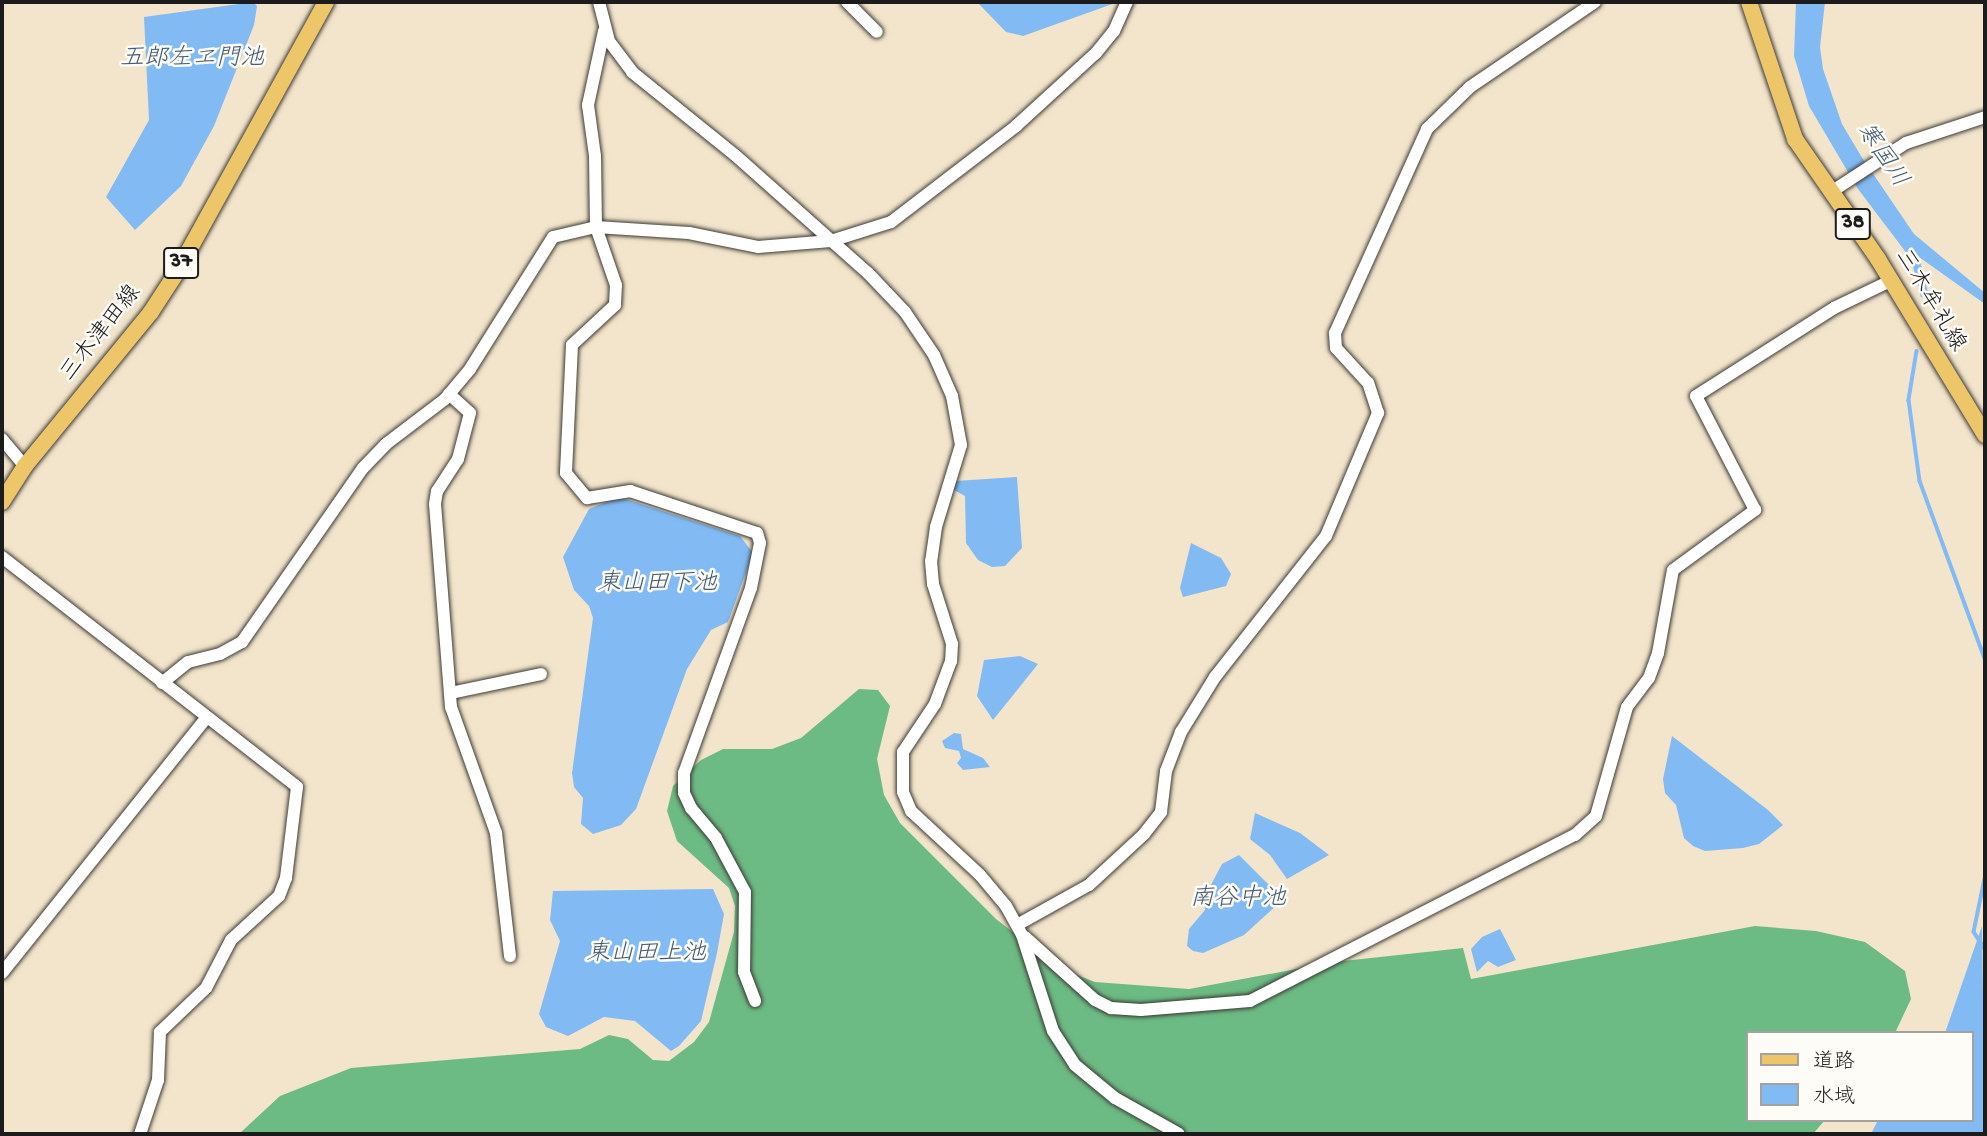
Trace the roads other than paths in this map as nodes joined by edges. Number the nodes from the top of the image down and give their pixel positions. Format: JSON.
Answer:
{"nodes":[{"id":1,"x":326,"y":2,"type":"edge"},
{"id":2,"x":847,"y":2,"type":"edge"},
{"id":3,"x":1127,"y":2,"type":"edge"},
{"id":4,"x":1595,"y":2,"type":"edge"},
{"id":5,"x":1749,"y":2,"type":"edge"},
{"id":6,"x":601,"y":4,"type":"edge"},
{"id":7,"x":604,"y":31,"type":"junction"},
{"id":8,"x":877,"y":32,"type":"dead end"},
{"id":9,"x":1985,"y":117,"type":"edge"},
{"id":10,"x":1831,"y":192,"type":"junction"},
{"id":11,"x":596,"y":227,"type":"junction"},
{"id":12,"x":831,"y":241,"type":"junction"},
{"id":13,"x":1890,"y":281,"type":"junction"},
{"id":14,"x":449,"y":394,"type":"junction"},
{"id":15,"x":1985,"y":435,"type":"edge"},
{"id":16,"x":2,"y":439,"type":"edge"},
{"id":17,"x":25,"y":466,"type":"junction"},
{"id":18,"x":2,"y":502,"type":"edge"},
{"id":19,"x":2,"y":557,"type":"edge"},
{"id":20,"x":541,"y":674,"type":"dead end"},
{"id":21,"x":162,"y":683,"type":"junction"},
{"id":22,"x":451,"y":693,"type":"junction"},
{"id":23,"x":205,"y":718,"type":"junction"},
{"id":24,"x":1019,"y":930,"type":"junction"},
{"id":25,"x":510,"y":956,"type":"dead end"},
{"id":26,"x":2,"y":973,"type":"edge"},
{"id":27,"x":755,"y":1001,"type":"dead end"},
{"id":28,"x":140,"y":1134,"type":"edge"},
{"id":29,"x":1179,"y":1134,"type":"edge"}],
"edges":[{"from":1,"to":17,"type":"main road","name":"三木津田線","number":"37"},
{"from":2,"to":8,"type":"street"},
{"from":3,"to":12,"type":"street"},
{"from":4,"to":24,"type":"street"},
{"from":5,"to":10,"type":"main road","name":"三木牟礼線","number":"38"},
{"from":6,"to":7,"type":"street"},
{"from":7,"to":11,"type":"street"},
{"from":7,"to":12,"type":"street"},
{"from":9,"to":10,"type":"street"},
{"from":10,"to":13,"type":"main road","name":"三木牟礼線","number":"38"},
{"from":11,"to":12,"type":"street"},
{"from":11,"to":14,"type":"street"},
{"from":11,"to":27,"type":"street"},
{"from":12,"to":24,"type":"street"},
{"from":13,"to":15,"type":"main road","name":"三木牟礼線","number":"38"},
{"from":13,"to":24,"type":"street"},
{"from":14,"to":21,"type":"street"},
{"from":14,"to":22,"type":"street"},
{"from":16,"to":17,"type":"street"},
{"from":17,"to":18,"type":"main road","name":"三木津田線","number":"37"},
{"from":19,"to":21,"type":"street"},
{"from":20,"to":22,"type":"street"},
{"from":21,"to":23,"type":"street"},
{"from":22,"to":25,"type":"street"},
{"from":23,"to":26,"type":"street"},
{"from":23,"to":28,"type":"street"},
{"from":24,"to":29,"type":"street"}]}
